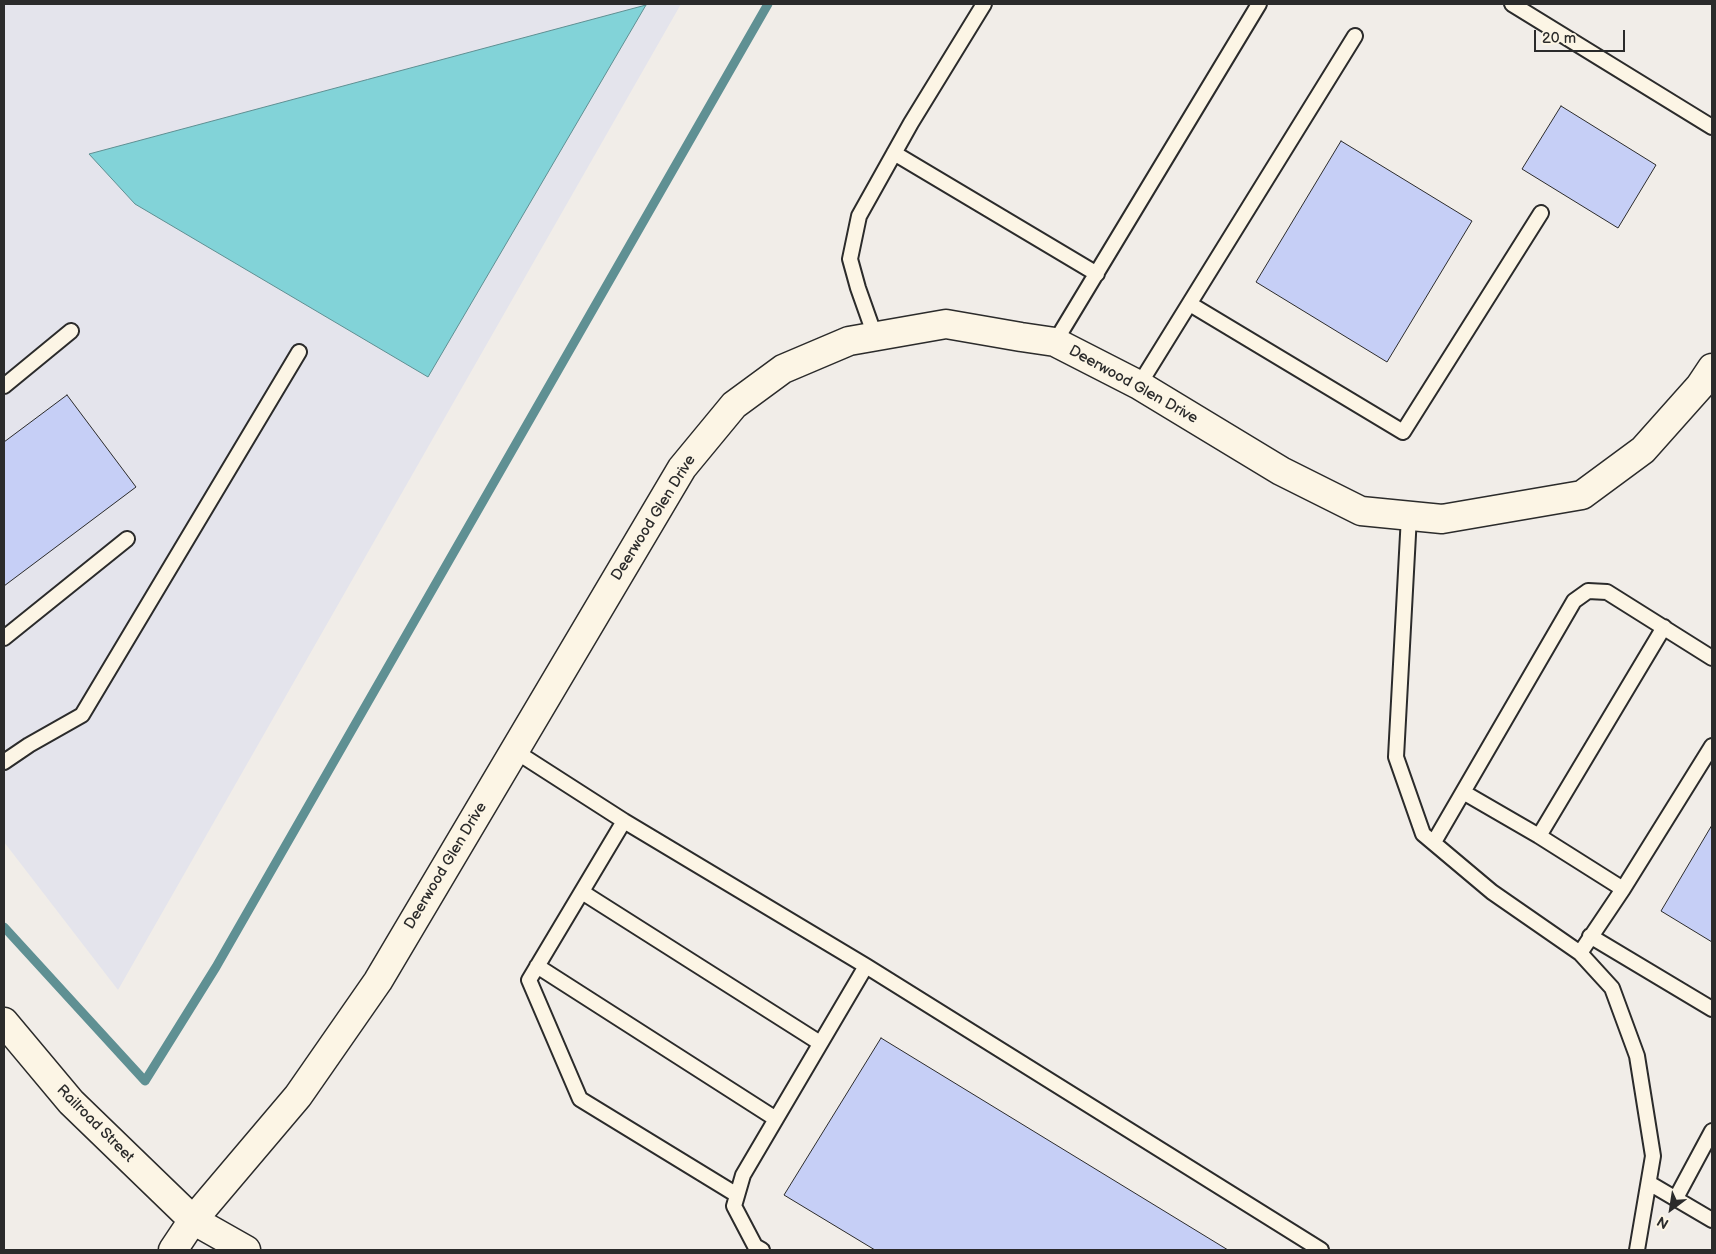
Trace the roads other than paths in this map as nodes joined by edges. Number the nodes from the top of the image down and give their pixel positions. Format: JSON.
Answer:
{"nodes":[{"id":1,"x":984,"y":4,"type":"edge"},
{"id":2,"x":1259,"y":4,"type":"edge"},
{"id":3,"x":1512,"y":4,"type":"edge"},
{"id":4,"x":1355,"y":36,"type":"dead end"},
{"id":5,"x":1712,"y":128,"type":"edge"},
{"id":6,"x":894,"y":153,"type":"junction"},
{"id":7,"x":1541,"y":213,"type":"dead end"},
{"id":8,"x":1097,"y":274,"type":"junction"},
{"id":9,"x":1190,"y":304,"type":"junction"},
{"id":10,"x":71,"y":331,"type":"dead end"},
{"id":11,"x":875,"y":336,"type":"junction"},
{"id":12,"x":1055,"y":342,"type":"junction"},
{"id":13,"x":299,"y":352,"type":"dead end"},
{"id":14,"x":1712,"y":368,"type":"edge"},
{"id":15,"x":1139,"y":385,"type":"junction"},
{"id":16,"x":4,"y":386,"type":"edge"},
{"id":17,"x":1409,"y":516,"type":"junction"},
{"id":18,"x":127,"y":539,"type":"dead end"},
{"id":19,"x":1664,"y":627,"type":"junction"},
{"id":20,"x":4,"y":638,"type":"edge"},
{"id":21,"x":1712,"y":658,"type":"edge"},
{"id":22,"x":1712,"y":746,"type":"edge"},
{"id":23,"x":515,"y":751,"type":"junction"},
{"id":24,"x":5,"y":759,"type":"edge"},
{"id":25,"x":1463,"y":792,"type":"junction"},
{"id":26,"x":624,"y":821,"type":"junction"},
{"id":27,"x":1539,"y":836,"type":"junction"},
{"id":28,"x":1434,"y":842,"type":"junction"},
{"id":29,"x":1623,"y":889,"type":"junction"},
{"id":30,"x":582,"y":892,"type":"junction"},
{"id":31,"x":1590,"y":936,"type":"junction"},
{"id":32,"x":1580,"y":953,"type":"junction"},
{"id":33,"x":538,"y":966,"type":"junction"},
{"id":34,"x":866,"y":966,"type":"junction"},
{"id":35,"x":1712,"y":1009,"type":"edge"},
{"id":36,"x":4,"y":1022,"type":"edge"},
{"id":37,"x":820,"y":1044,"type":"junction"},
{"id":38,"x":776,"y":1119,"type":"junction"},
{"id":39,"x":1712,"y":1131,"type":"edge"},
{"id":40,"x":1649,"y":1183,"type":"junction"},
{"id":41,"x":737,"y":1195,"type":"junction"},
{"id":42,"x":1676,"y":1198,"type":"junction"},
{"id":43,"x":193,"y":1220,"type":"junction"},
{"id":44,"x":1712,"y":1220,"type":"edge"},
{"id":45,"x":173,"y":1250,"type":"edge"},
{"id":46,"x":246,"y":1250,"type":"edge"},
{"id":47,"x":762,"y":1250,"type":"edge"},
{"id":48,"x":1321,"y":1250,"type":"edge"},
{"id":49,"x":1637,"y":1250,"type":"edge"}],
"edges":[{"from":1,"to":6,"type":"lane"},
{"from":2,"to":8,"type":"lane"},
{"from":3,"to":5,"type":"lane"},
{"from":4,"to":9,"type":"lane"},
{"from":6,"to":8,"type":"lane"},
{"from":6,"to":11,"type":"lane"},
{"from":7,"to":9,"type":"lane"},
{"from":8,"to":12,"type":"lane"},
{"from":9,"to":15,"type":"lane"},
{"from":10,"to":16,"type":"lane"},
{"from":11,"to":12,"type":"street","name":"Deerwood Glen Drive"},
{"from":11,"to":23,"type":"street","name":"Deerwood Glen Drive"},
{"from":12,"to":15,"type":"street","name":"Deerwood Glen Drive"},
{"from":13,"to":24,"type":"lane"},
{"from":14,"to":17,"type":"street","name":"Deerwood Glen Drive"},
{"from":15,"to":17,"type":"street","name":"Deerwood Glen Drive"},
{"from":17,"to":28,"type":"lane"},
{"from":18,"to":20,"type":"lane"},
{"from":19,"to":21,"type":"lane"},
{"from":19,"to":25,"type":"lane"},
{"from":19,"to":27,"type":"lane"},
{"from":22,"to":29,"type":"lane"},
{"from":23,"to":26,"type":"lane"},
{"from":23,"to":43,"type":"street","name":"Deerwood Glen Drive"},
{"from":25,"to":27,"type":"lane"},
{"from":25,"to":28,"type":"lane"},
{"from":26,"to":30,"type":"lane"},
{"from":26,"to":34,"type":"lane"},
{"from":27,"to":29,"type":"lane"},
{"from":28,"to":32,"type":"lane"},
{"from":29,"to":31,"type":"lane"},
{"from":30,"to":33,"type":"lane"},
{"from":30,"to":37,"type":"lane"},
{"from":31,"to":32,"type":"lane"},
{"from":31,"to":35,"type":"lane"},
{"from":32,"to":40,"type":"lane"},
{"from":33,"to":38,"type":"lane"},
{"from":33,"to":41,"type":"lane"},
{"from":34,"to":37,"type":"lane"},
{"from":34,"to":48,"type":"lane"},
{"from":36,"to":43,"type":"street","name":"Railroad Street"},
{"from":37,"to":38,"type":"lane"},
{"from":38,"to":41,"type":"lane"},
{"from":39,"to":42,"type":"lane"},
{"from":40,"to":42,"type":"lane"},
{"from":40,"to":49,"type":"lane"},
{"from":41,"to":47,"type":"lane"},
{"from":42,"to":44,"type":"lane"},
{"from":43,"to":45,"type":"street","name":"Deerwood Glen Drive"},
{"from":43,"to":46,"type":"street","name":"Railroad Street"}]}
